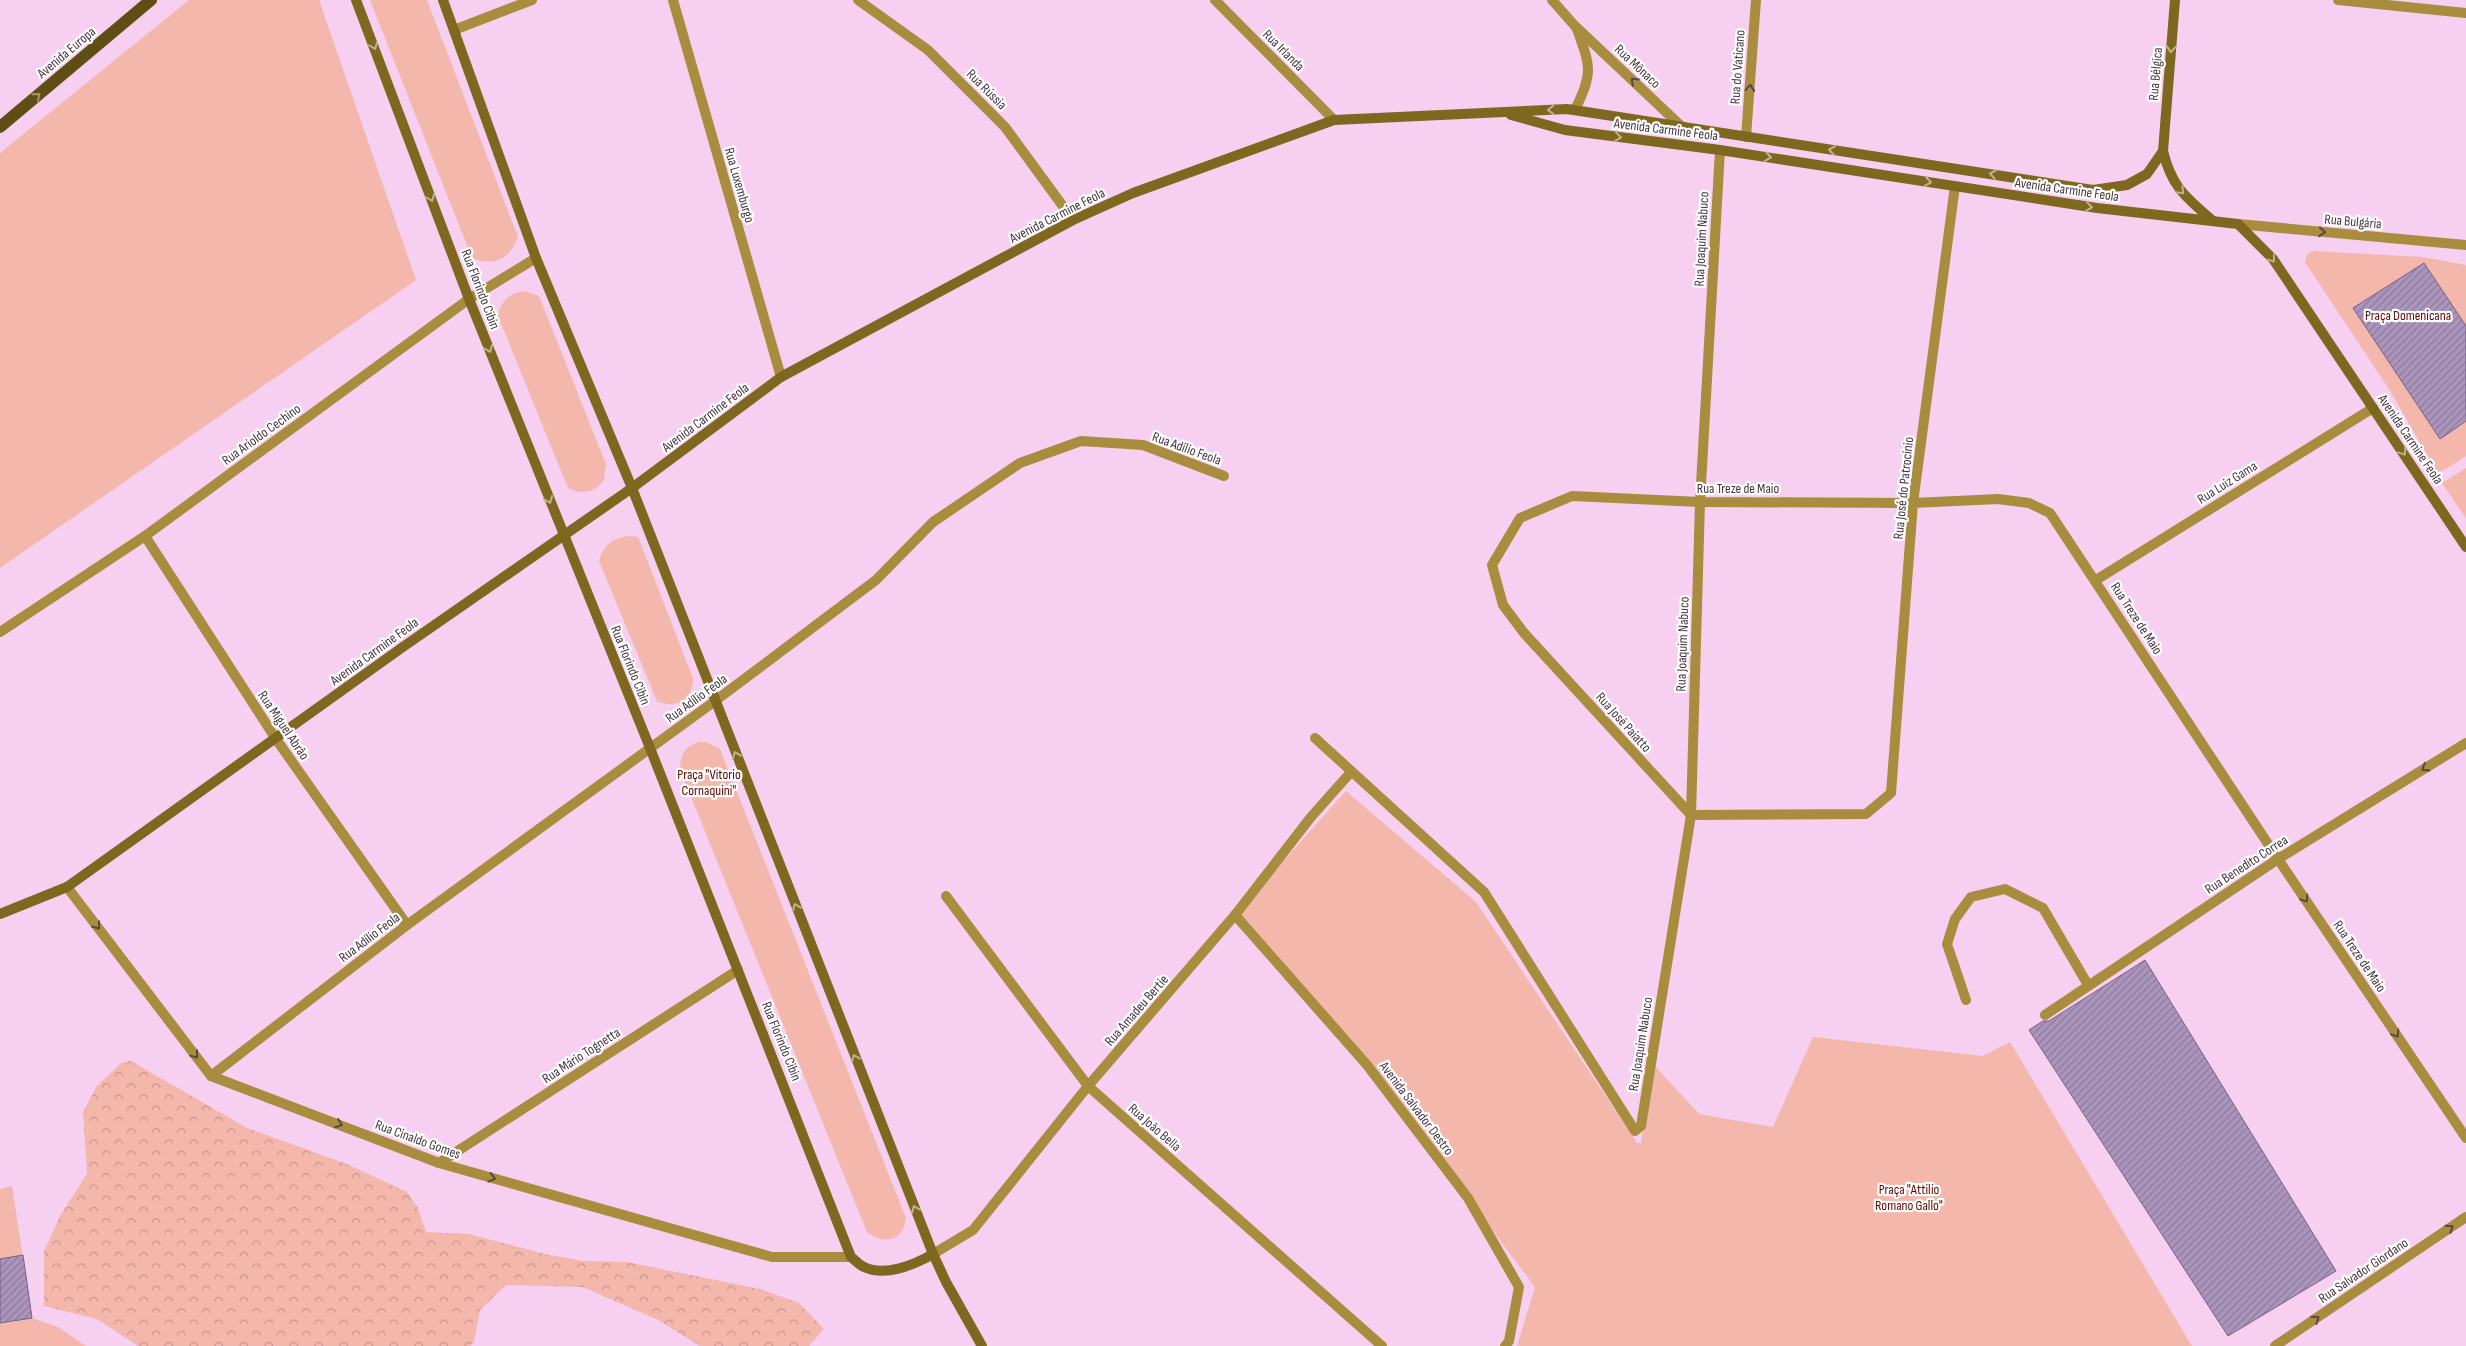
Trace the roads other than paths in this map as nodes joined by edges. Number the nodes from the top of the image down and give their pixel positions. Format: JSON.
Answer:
{"nodes":[{"id":1,"x":151,"y":0,"type":"edge"},
{"id":2,"x":356,"y":0,"type":"edge"},
{"id":3,"x":443,"y":0,"type":"edge"},
{"id":4,"x":532,"y":0,"type":"edge"},
{"id":5,"x":673,"y":0,"type":"edge"},
{"id":6,"x":858,"y":0,"type":"edge"},
{"id":7,"x":1215,"y":0,"type":"edge"},
{"id":8,"x":1552,"y":0,"type":"edge"},
{"id":9,"x":1756,"y":0,"type":"edge"},
{"id":10,"x":2175,"y":0,"type":"edge"},
{"id":11,"x":2338,"y":0,"type":"edge"},
{"id":12,"x":2466,"y":13,"type":"edge"},
{"id":13,"x":1576,"y":26,"type":"junction"},
{"id":14,"x":454,"y":30,"type":"junction"},
{"id":15,"x":1575,"y":110,"type":"junction"},
{"id":16,"x":1502,"y":113,"type":"junction"},
{"id":17,"x":1334,"y":120,"type":"junction"},
{"id":18,"x":0,"y":127,"type":"edge"},
{"id":19,"x":1682,"y":127,"type":"junction"},
{"id":20,"x":1746,"y":137,"type":"junction"},
{"id":21,"x":1720,"y":150,"type":"junction"},
{"id":22,"x":2163,"y":151,"type":"junction"},
{"id":23,"x":1956,"y":186,"type":"junction"},
{"id":24,"x":1073,"y":220,"type":"junction"},
{"id":25,"x":2213,"y":222,"type":"junction"},
{"id":26,"x":2238,"y":224,"type":"junction"},
{"id":27,"x":2466,"y":246,"type":"edge"},
{"id":28,"x":536,"y":258,"type":"junction"},
{"id":29,"x":469,"y":299,"type":"junction"},
{"id":30,"x":781,"y":377,"type":"junction"},
{"id":31,"x":2373,"y":408,"type":"junction"},
{"id":32,"x":1224,"y":476,"type":"dead end"},
{"id":33,"x":632,"y":488,"type":"junction"},
{"id":34,"x":1572,"y":496,"type":"joint"},
{"id":35,"x":1700,"y":502,"type":"junction"},
{"id":36,"x":1913,"y":503,"type":"junction"},
{"id":37,"x":145,"y":536,"type":"junction"},
{"id":38,"x":563,"y":536,"type":"junction"},
{"id":39,"x":2466,"y":547,"type":"edge"},
{"id":40,"x":2096,"y":580,"type":"junction"},
{"id":41,"x":0,"y":632,"type":"edge"},
{"id":42,"x":715,"y":701,"type":"junction"},
{"id":43,"x":1315,"y":738,"type":"dead end"},
{"id":44,"x":276,"y":740,"type":"junction"},
{"id":45,"x":2466,"y":743,"type":"edge"},
{"id":46,"x":650,"y":748,"type":"junction"},
{"id":47,"x":1351,"y":772,"type":"junction"},
{"id":48,"x":1691,"y":815,"type":"junction"},
{"id":49,"x":2278,"y":859,"type":"junction"},
{"id":50,"x":67,"y":887,"type":"junction"},
{"id":51,"x":946,"y":896,"type":"dead end"},
{"id":52,"x":0,"y":914,"type":"edge"},
{"id":53,"x":1235,"y":915,"type":"junction"},
{"id":54,"x":407,"y":925,"type":"junction"},
{"id":55,"x":738,"y":970,"type":"junction"},
{"id":56,"x":2088,"y":985,"type":"junction"},
{"id":57,"x":1966,"y":1000,"type":"dead end"},
{"id":58,"x":2045,"y":1015,"type":"dead end"},
{"id":59,"x":211,"y":1076,"type":"junction"},
{"id":60,"x":1088,"y":1086,"type":"junction"},
{"id":61,"x":2466,"y":1138,"type":"edge"},
{"id":62,"x":439,"y":1163,"type":"junction"},
{"id":63,"x":2466,"y":1217,"type":"edge"},
{"id":64,"x":933,"y":1254,"type":"junction"},
{"id":65,"x":851,"y":1257,"type":"junction"},
{"id":66,"x":982,"y":1346,"type":"edge"},
{"id":67,"x":1382,"y":1346,"type":"edge"},
{"id":68,"x":1505,"y":1346,"type":"edge"},
{"id":69,"x":2275,"y":1346,"type":"edge"}],
"edges":[{"from":18,"to":1,"type":"main road","name":"Avenida Europa","one_way":true},
{"from":2,"to":29,"type":"main road","name":"Rua Florindo Cibin","one_way":true},
{"from":3,"to":14,"type":"main road"},
{"from":4,"to":14,"type":"street"},
{"from":5,"to":30,"type":"street","name":"Rua Luxemburgo"},
{"from":6,"to":24,"type":"street","name":"Rua Rússia"},
{"from":7,"to":17,"type":"street","name":"Rua Irlanda"},
{"from":8,"to":13,"type":"street","name":"Rua Mônaco"},
{"from":20,"to":9,"type":"street","name":"Rua do Vaticano","one_way":true},
{"from":10,"to":22,"type":"main road","name":"Rua Bélgica","one_way":true},
{"from":11,"to":12,"type":"street"},
{"from":13,"to":15,"type":"street","name":"Rua Mônaco"},
{"from":19,"to":13,"type":"street","name":"Rua Mônaco","one_way":true},
{"from":14,"to":28,"type":"main road"},
{"from":15,"to":16,"type":"main road","name":"Avenida Carmine Feola","one_way":true},
{"from":15,"to":19,"type":"main road","name":"Avenida Carmine Feola"},
{"from":16,"to":17,"type":"main road","name":"Avenida Carmine Feola"},
{"from":16,"to":21,"type":"main road","name":"Avenida Carmine Feola","one_way":true},
{"from":17,"to":24,"type":"main road","name":"Avenida Carmine Feola"},
{"from":19,"to":20,"type":"main road","name":"Avenida Carmine Feola"},
{"from":22,"to":20,"type":"main road","name":"Avenida Carmine Feola","one_way":true},
{"from":21,"to":23,"type":"main road","name":"Avenida Carmine Feola","one_way":true},
{"from":21,"to":35,"type":"street","name":"Rua Joaquim Nabuco"},
{"from":22,"to":25,"type":"main road","name":"Rua Bélgica","one_way":true},
{"from":23,"to":25,"type":"main road","name":"Avenida Carmine Feola","one_way":true},
{"from":23,"to":36,"type":"street","name":"Rua José do Patrocínio"},
{"from":24,"to":30,"type":"main road","name":"Avenida Carmine Feola"},
{"from":25,"to":26,"type":"main road","name":"Avenida Carmine Feola"},
{"from":26,"to":27,"type":"street","name":"Rua Bulgária","one_way":true},
{"from":26,"to":31,"type":"main road","name":"Avenida Carmine Feola","one_way":true},
{"from":28,"to":29,"type":"street","name":"Rua Arioldo Cechino"},
{"from":28,"to":33,"type":"main road"},
{"from":29,"to":37,"type":"street","name":"Rua Arioldo Cechino"},
{"from":29,"to":38,"type":"main road","name":"Rua Florindo Cibin","one_way":true},
{"from":30,"to":33,"type":"main road","name":"Avenida Carmine Feola"},
{"from":31,"to":39,"type":"main road","name":"Avenida Carmine Feola","one_way":true},
{"from":31,"to":40,"type":"street","name":"Rua Luiz Gama"},
{"from":32,"to":42,"type":"street","name":"Rua Adílio Feola"},
{"from":33,"to":38,"type":"main road","name":"Avenida Carmine Feola"},
{"from":33,"to":42,"type":"main road"},
{"from":34,"to":35,"type":"street","name":"Rua Treze de Maio"},
{"from":34,"to":48,"type":"street","name":"Rua José Paiatto"},
{"from":35,"to":36,"type":"street","name":"Rua Treze de Maio"},
{"from":35,"to":48,"type":"street","name":"Rua Joaquim Nabuco"},
{"from":36,"to":40,"type":"street","name":"Rua Treze de Maio"},
{"from":36,"to":48,"type":"street","name":"Rua José do Patrocínio"},
{"from":37,"to":41,"type":"street","name":"Rua Arioldo Cechino"},
{"from":37,"to":44,"type":"street","name":"Rua Miguel Abrão"},
{"from":38,"to":44,"type":"main road","name":"Avenida Carmine Feola"},
{"from":38,"to":46,"type":"main road","name":"Rua Florindo Cibin"},
{"from":40,"to":49,"type":"street","name":"Rua Treze de Maio"},
{"from":42,"to":46,"type":"street","name":"Rua Adílio Feola"},
{"from":64,"to":42,"type":"main road","one_way":true},
{"from":43,"to":47,"type":"street"},
{"from":44,"to":50,"type":"main road","name":"Avenida Carmine Feola"},
{"from":44,"to":54,"type":"street","name":"Rua Miguel Abrão"},
{"from":45,"to":49,"type":"street","name":"Rua Benedito Correa","one_way":true},
{"from":46,"to":54,"type":"street","name":"Rua Adílio Feola"},
{"from":46,"to":55,"type":"main road","name":"Rua Florindo Cibin"},
{"from":47,"to":48,"type":"street","name":"Rua Joaquim Nabuco"},
{"from":47,"to":53,"type":"street","name":"Rua Amadeu Bertie"},
{"from":49,"to":56,"type":"street","name":"Rua Benedito Correa"},
{"from":49,"to":61,"type":"street","name":"Rua Treze de Maio","one_way":true},
{"from":50,"to":52,"type":"main road","name":"Avenida Carmine Feola"},
{"from":50,"to":59,"type":"street","one_way":true},
{"from":51,"to":60,"type":"street","name":"Rua João Bella"},
{"from":53,"to":60,"type":"street","name":"Rua Amadeu Bertie"},
{"from":53,"to":68,"type":"street","name":"Avenida Salvador Destro"},
{"from":54,"to":59,"type":"street","name":"Rua Adílio Feola"},
{"from":55,"to":62,"type":"street","name":"Rua Mário Tognetta"},
{"from":55,"to":65,"type":"main road","name":"Rua Florindo Cibin"},
{"from":56,"to":57,"type":"street"},
{"from":56,"to":58,"type":"street","name":"Rua Benedito Correa"},
{"from":59,"to":62,"type":"street","name":"Rua Cinaldo Gomes","one_way":true},
{"from":60,"to":64,"type":"street","name":"Rua Amadeu Bertie"},
{"from":60,"to":67,"type":"street","name":"Rua João Bella"},
{"from":62,"to":65,"type":"street","name":"Rua Cinaldo Gomes","one_way":true},
{"from":69,"to":63,"type":"street","name":"Rua Salvador Giordano","one_way":true},
{"from":64,"to":65,"type":"main road"},
{"from":64,"to":66,"type":"main road"}]}
